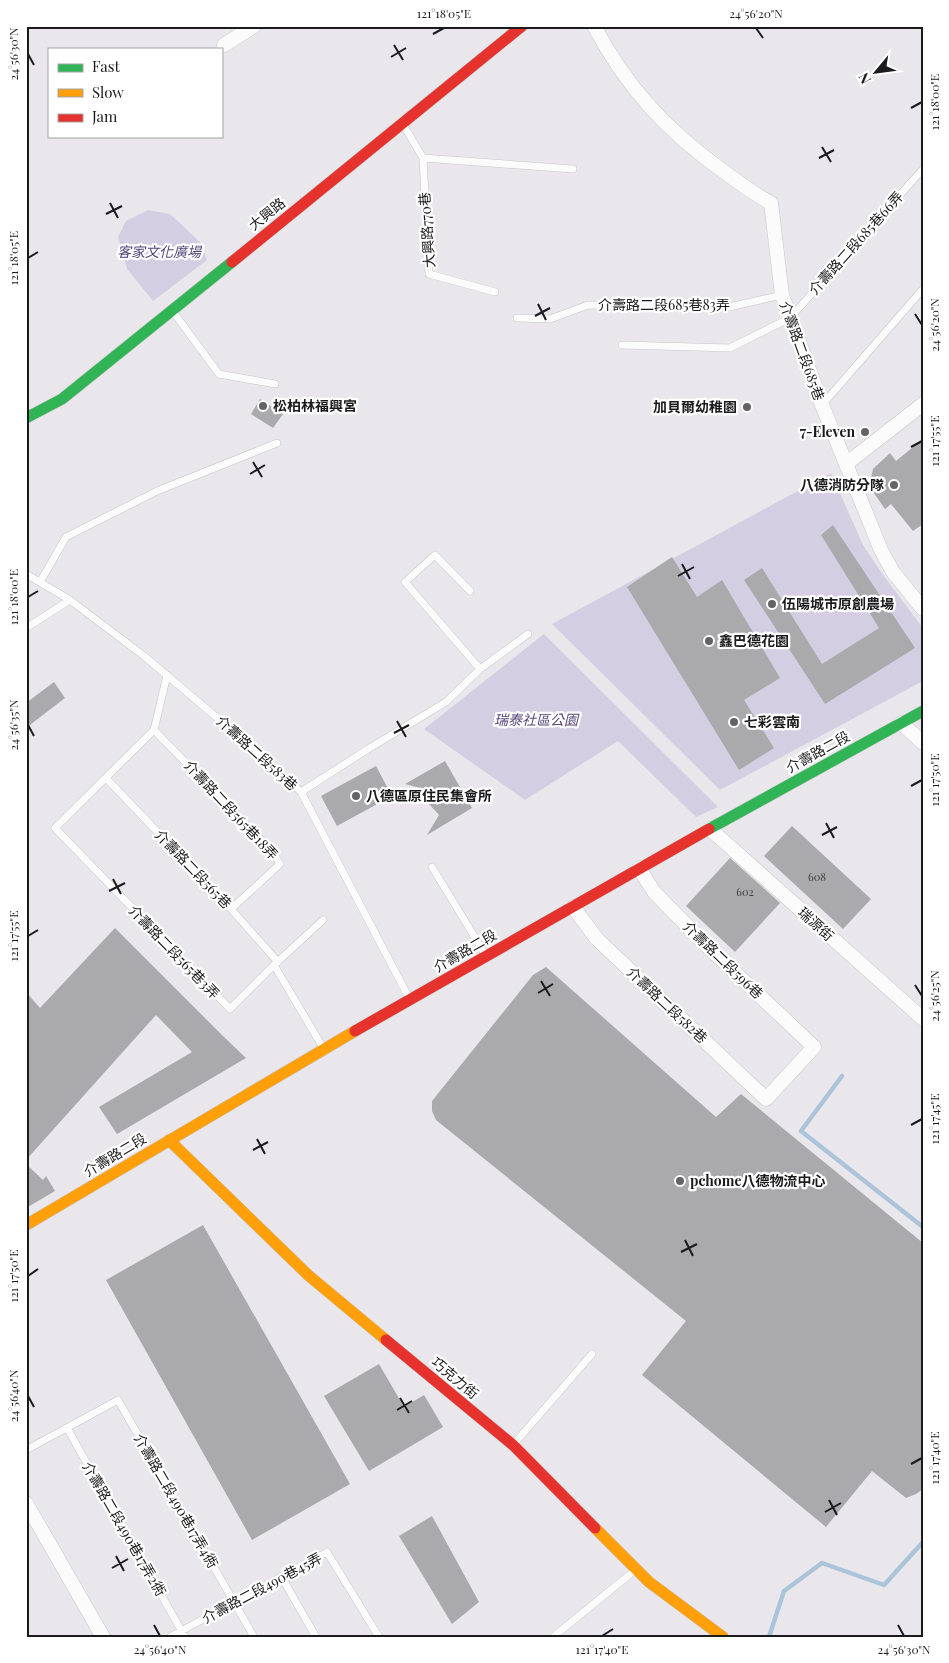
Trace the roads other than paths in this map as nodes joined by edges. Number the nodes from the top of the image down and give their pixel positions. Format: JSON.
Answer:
{"nodes":[{"id":1,"x":254,"y":26,"type":"edge"},
{"id":2,"x":522,"y":26,"type":"edge"},
{"id":3,"x":594,"y":26,"type":"edge"},
{"id":4,"x":224,"y":45,"type":"dead end"},
{"id":5,"x":402,"y":124,"type":"junction"},
{"id":6,"x":422,"y":158,"type":"junction"},
{"id":7,"x":573,"y":169,"type":"dead end"},
{"id":8,"x":923,"y":169,"type":"edge"},
{"id":9,"x":923,"y":289,"type":"edge"},
{"id":10,"x":496,"y":292,"type":"dead end"},
{"id":11,"x":782,"y":295,"type":"junction"},
{"id":12,"x":172,"y":311,"type":"junction"},
{"id":13,"x":518,"y":318,"type":"dead end"},
{"id":14,"x":790,"y":318,"type":"junction"},
{"id":15,"x":622,"y":345,"type":"dead end"},
{"id":16,"x":275,"y":384,"type":"dead end"},
{"id":17,"x":923,"y":404,"type":"edge"},
{"id":18,"x":822,"y":405,"type":"junction"},
{"id":19,"x":26,"y":418,"type":"edge"},
{"id":20,"x":277,"y":443,"type":"dead end"},
{"id":21,"x":846,"y":464,"type":"junction"},
{"id":22,"x":26,"y":574,"type":"edge"},
{"id":23,"x":40,"y":582,"type":"junction"},
{"id":24,"x":470,"y":592,"type":"dead end"},
{"id":25,"x":70,"y":600,"type":"junction"},
{"id":26,"x":923,"y":609,"type":"edge"},
{"id":27,"x":26,"y":628,"type":"edge"},
{"id":28,"x":528,"y":634,"type":"dead end"},
{"id":29,"x":480,"y":669,"type":"junction"},
{"id":30,"x":168,"y":675,"type":"junction"},
{"id":31,"x":923,"y":711,"type":"edge"},
{"id":32,"x":901,"y":723,"type":"junction"},
{"id":33,"x":154,"y":730,"type":"junction"},
{"id":34,"x":923,"y":743,"type":"edge"},
{"id":35,"x":106,"y":778,"type":"junction"},
{"id":36,"x":301,"y":792,"type":"junction"},
{"id":37,"x":710,"y":829,"type":"junction"},
{"id":38,"x":432,"y":866,"type":"dead end"},
{"id":39,"x":639,"y":868,"type":"junction"},
{"id":40,"x":573,"y":907,"type":"junction"},
{"id":41,"x":231,"y":910,"type":"junction"},
{"id":42,"x":323,"y":920,"type":"dead end"},
{"id":43,"x":486,"y":956,"type":"junction"},
{"id":44,"x":276,"y":963,"type":"junction"},
{"id":45,"x":410,"y":1000,"type":"junction"},
{"id":46,"x":923,"y":1019,"type":"edge"},
{"id":47,"x":323,"y":1049,"type":"junction"},
{"id":48,"x":766,"y":1099,"type":"joint"},
{"id":49,"x":169,"y":1140,"type":"junction"},
{"id":50,"x":26,"y":1225,"type":"edge"},
{"id":51,"x":592,"y":1354,"type":"dead end"},
{"id":52,"x":66,"y":1428,"type":"junction"},
{"id":53,"x":513,"y":1445,"type":"junction"},
{"id":54,"x":26,"y":1450,"type":"edge"},
{"id":55,"x":26,"y":1503,"type":"edge"},
{"id":56,"x":636,"y":1569,"type":"junction"},
{"id":57,"x":281,"y":1576,"type":"junction"},
{"id":58,"x":234,"y":1603,"type":"junction"},
{"id":59,"x":183,"y":1634,"type":"edge"},
{"id":60,"x":103,"y":1637,"type":"edge"},
{"id":61,"x":170,"y":1637,"type":"edge"},
{"id":62,"x":254,"y":1637,"type":"edge"},
{"id":63,"x":316,"y":1637,"type":"edge"},
{"id":64,"x":379,"y":1637,"type":"edge"},
{"id":65,"x":553,"y":1637,"type":"edge"},
{"id":66,"x":723,"y":1637,"type":"edge"}],
"edges":[{"from":1,"to":4,"type":"street"},
{"from":2,"to":5,"type":"street","name":"大興路"},
{"from":3,"to":11,"type":"street","name":"介壽路二段685巷"},
{"from":5,"to":6,"type":"lane","name":"大興路770巷"},
{"from":5,"to":12,"type":"street","name":"大興路"},
{"from":6,"to":7,"type":"lane"},
{"from":6,"to":10,"type":"lane","name":"大興路770巷"},
{"from":8,"to":14,"type":"lane","name":"介壽路二段685巷66弄"},
{"from":9,"to":18,"type":"lane"},
{"from":11,"to":13,"type":"lane","name":"介壽路二段685巷83弄"},
{"from":11,"to":14,"type":"street","name":"介壽路二段685巷"},
{"from":12,"to":16,"type":"lane"},
{"from":12,"to":19,"type":"street","name":"大興路"},
{"from":14,"to":15,"type":"lane"},
{"from":14,"to":18,"type":"street","name":"介壽路二段685巷"},
{"from":17,"to":21,"type":"street"},
{"from":18,"to":21,"type":"street","name":"介壽路二段685巷"},
{"from":20,"to":23,"type":"lane"},
{"from":21,"to":26,"type":"street","name":"介壽路二段685巷"},
{"from":22,"to":23,"type":"lane","name":"介壽路二段583巷"},
{"from":23,"to":25,"type":"lane","name":"介壽路二段583巷"},
{"from":24,"to":29,"type":"lane"},
{"from":25,"to":27,"type":"lane"},
{"from":25,"to":30,"type":"lane","name":"介壽路二段583巷"},
{"from":28,"to":29,"type":"lane"},
{"from":29,"to":36,"type":"lane"},
{"from":30,"to":33,"type":"lane"},
{"from":30,"to":36,"type":"lane","name":"介壽路二段583巷"},
{"from":31,"to":32,"type":"street","name":"介壽路二段"},
{"from":32,"to":34,"type":"street"},
{"from":32,"to":37,"type":"street","name":"介壽路二段"},
{"from":33,"to":35,"type":"lane"},
{"from":33,"to":41,"type":"lane","name":"介壽路二段565巷18弄"},
{"from":35,"to":41,"type":"lane","name":"介壽路二段565巷"},
{"from":35,"to":44,"type":"lane","name":"介壽路二段565巷3弄"},
{"from":36,"to":45,"type":"lane","name":"介壽路二段583巷"},
{"from":37,"to":39,"type":"street","name":"介壽路二段"},
{"from":37,"to":46,"type":"street","name":"瑞源街"},
{"from":38,"to":43,"type":"lane"},
{"from":39,"to":40,"type":"street","name":"介壽路二段"},
{"from":39,"to":48,"type":"street","name":"介壽路二段596巷"},
{"from":40,"to":43,"type":"street","name":"介壽路二段"},
{"from":40,"to":48,"type":"street","name":"介壽路二段582巷"},
{"from":41,"to":44,"type":"lane","name":"介壽路二段565巷"},
{"from":42,"to":44,"type":"lane"},
{"from":43,"to":45,"type":"street","name":"介壽路二段"},
{"from":44,"to":47,"type":"lane","name":"介壽路二段565巷"},
{"from":45,"to":47,"type":"street","name":"介壽路二段"},
{"from":47,"to":49,"type":"street","name":"介壽路二段"},
{"from":49,"to":50,"type":"street","name":"介壽路二段"},
{"from":49,"to":53,"type":"street","name":"巧克力街"},
{"from":51,"to":53,"type":"lane"},
{"from":52,"to":54,"type":"lane"},
{"from":52,"to":58,"type":"lane","name":"介壽路二段490巷17弄4衖"},
{"from":52,"to":59,"type":"lane","name":"介壽路二段490巷17弄2衖"},
{"from":53,"to":56,"type":"street","name":"巧克力街"},
{"from":55,"to":60,"type":"street"},
{"from":56,"to":65,"type":"lane"},
{"from":56,"to":66,"type":"street","name":"巧克力街"},
{"from":57,"to":58,"type":"lane","name":"介壽路二段490巷45弄"},
{"from":57,"to":63,"type":"lane"},
{"from":57,"to":64,"type":"lane","name":"介壽路二段490巷45弄"},
{"from":58,"to":59,"type":"lane","name":"介壽路二段490巷45弄"},
{"from":58,"to":62,"type":"lane","name":"介壽路二段490巷17弄4衖"},
{"from":59,"to":61,"type":"lane","name":"介壽路二段490巷45弄"}]}
